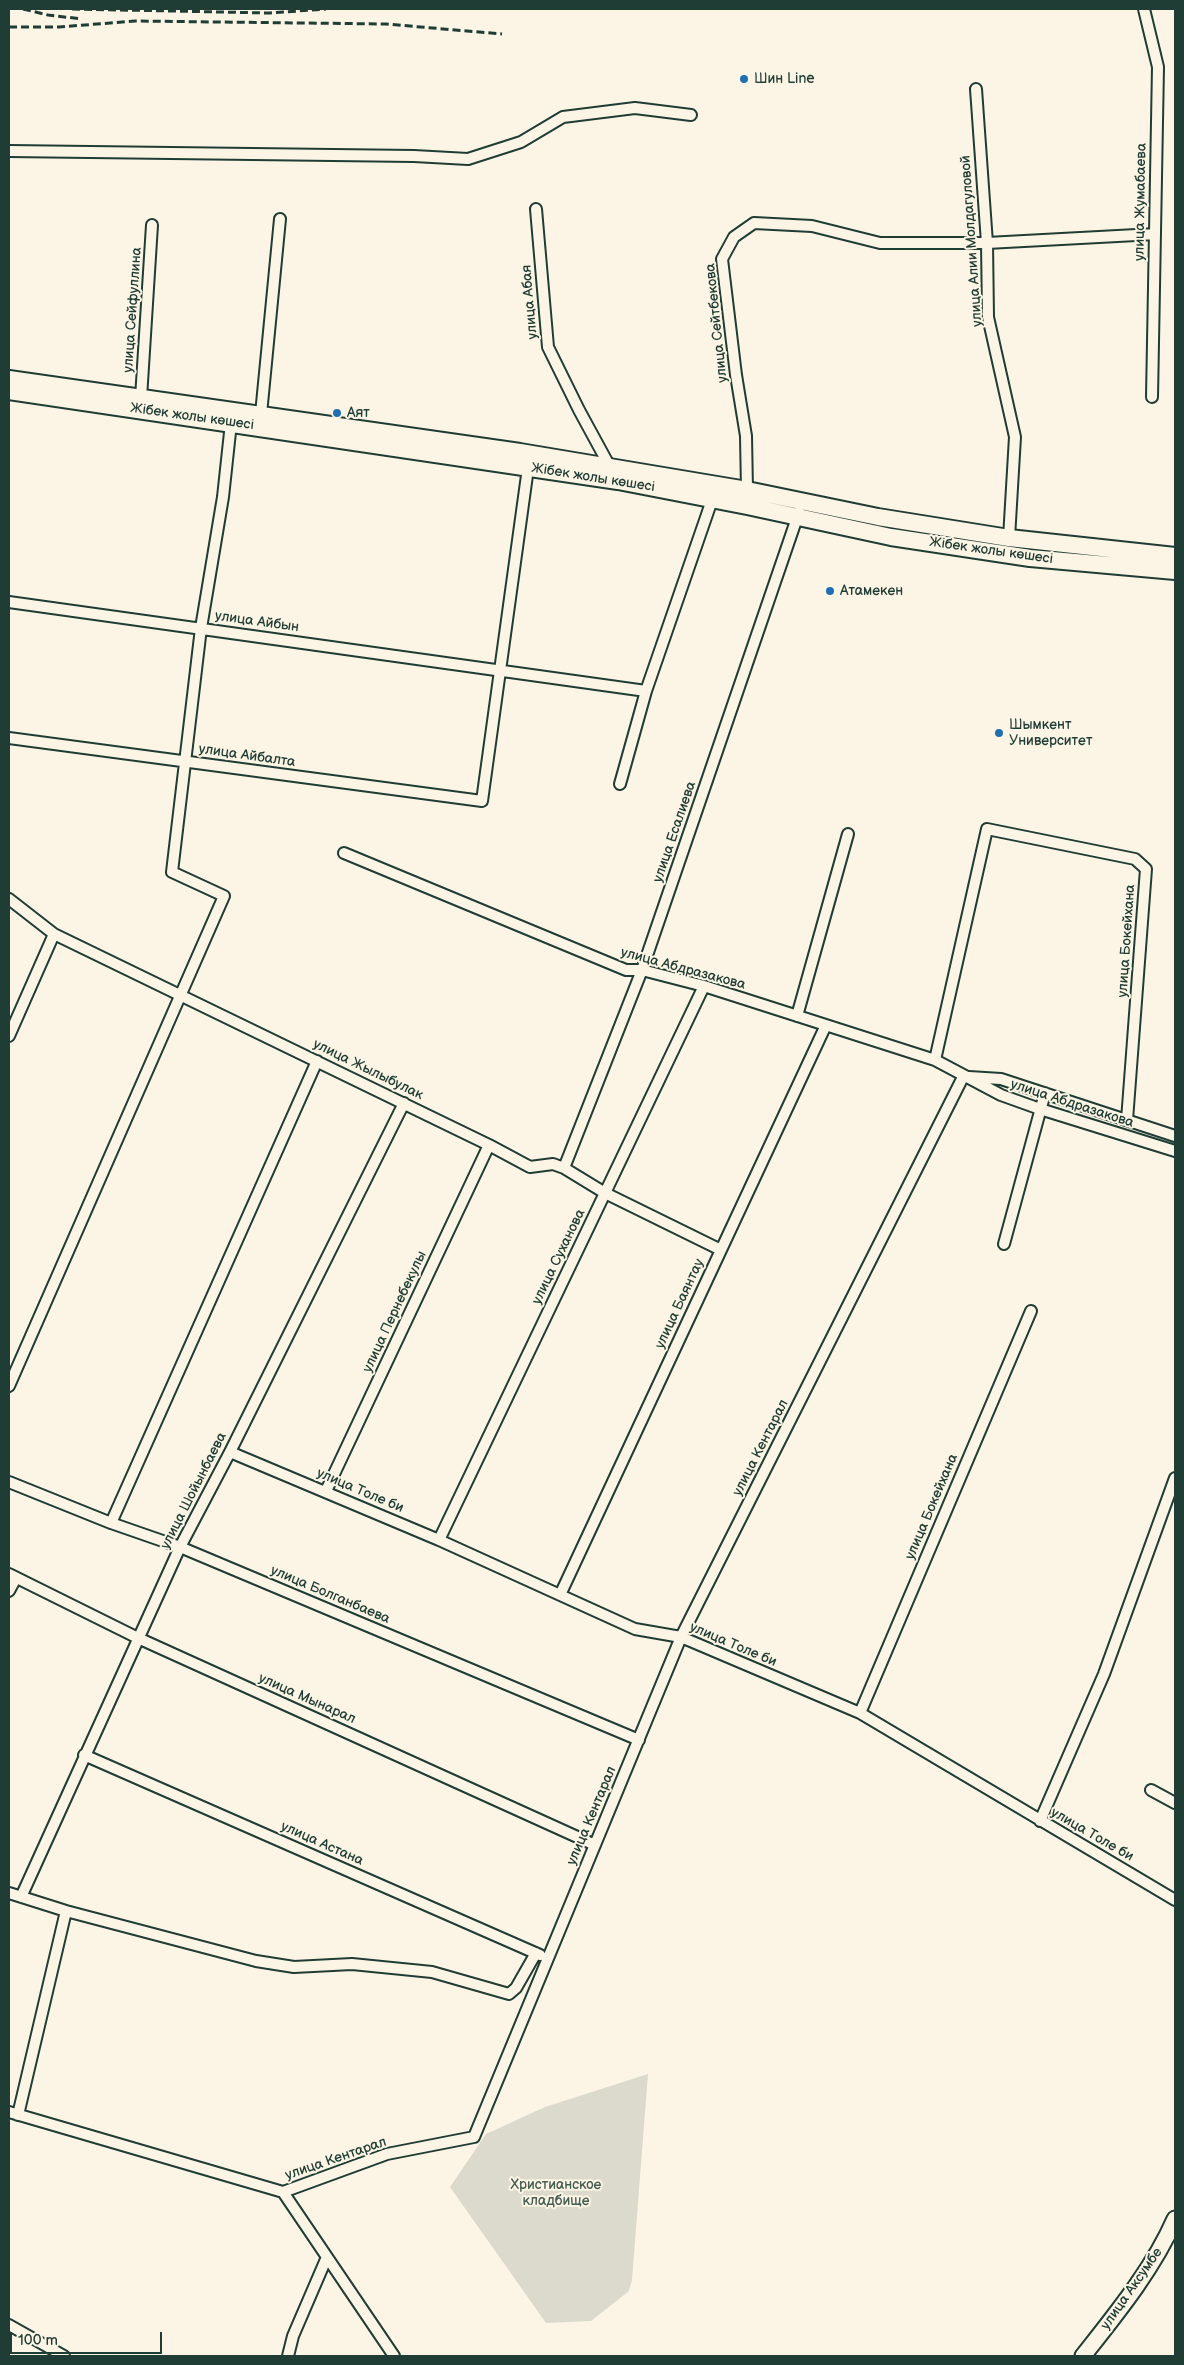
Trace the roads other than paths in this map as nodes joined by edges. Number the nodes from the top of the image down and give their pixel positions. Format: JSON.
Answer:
{"nodes":[{"id":1,"x":1144,"y":9,"type":"edge"},
{"id":2,"x":976,"y":89,"type":"dead end"},
{"id":3,"x":691,"y":115,"type":"dead end"},
{"id":4,"x":9,"y":151,"type":"edge"},
{"id":5,"x":536,"y":209,"type":"dead end"},
{"id":6,"x":280,"y":219,"type":"dead end"},
{"id":7,"x":152,"y":225,"type":"dead end"},
{"id":8,"x":1155,"y":234,"type":"junction"},
{"id":9,"x":987,"y":243,"type":"junction"},
{"id":10,"x":9,"y":379,"type":"edge"},
{"id":11,"x":9,"y":391,"type":"edge"},
{"id":12,"x":1152,"y":397,"type":"dead end"},
{"id":13,"x":141,"y":398,"type":"junction"},
{"id":14,"x":261,"y":414,"type":"junction"},
{"id":15,"x":231,"y":423,"type":"junction"},
{"id":16,"x":610,"y":467,"type":"junction"},
{"id":17,"x":528,"y":468,"type":"junction"},
{"id":18,"x":747,"y":490,"type":"junction"},
{"id":19,"x":712,"y":500,"type":"junction"},
{"id":20,"x":800,"y":509,"type":"junction"},
{"id":21,"x":1009,"y":538,"type":"junction"},
{"id":22,"x":1175,"y":556,"type":"edge"},
{"id":23,"x":1175,"y":571,"type":"edge"},
{"id":24,"x":9,"y":602,"type":"edge"},
{"id":25,"x":201,"y":628,"type":"junction"},
{"id":26,"x":501,"y":671,"type":"junction"},
{"id":27,"x":646,"y":691,"type":"junction"},
{"id":28,"x":9,"y":738,"type":"edge"},
{"id":29,"x":185,"y":761,"type":"junction"},
{"id":30,"x":620,"y":784,"type":"dead end"},
{"id":31,"x":848,"y":834,"type":"dead end"},
{"id":32,"x":344,"y":853,"type":"dead end"},
{"id":33,"x":9,"y":899,"type":"edge"},
{"id":34,"x":54,"y":934,"type":"junction"},
{"id":35,"x":642,"y":970,"type":"junction"},
{"id":36,"x":704,"y":986,"type":"junction"},
{"id":37,"x":180,"y":994,"type":"junction"},
{"id":38,"x":797,"y":1016,"type":"junction"},
{"id":39,"x":826,"y":1025,"type":"junction"},
{"id":40,"x":9,"y":1036,"type":"edge"},
{"id":41,"x":935,"y":1060,"type":"junction"},
{"id":42,"x":318,"y":1061,"type":"junction"},
{"id":43,"x":963,"y":1077,"type":"junction"},
{"id":44,"x":1044,"y":1093,"type":"junction"},
{"id":45,"x":404,"y":1103,"type":"junction"},
{"id":46,"x":1040,"y":1109,"type":"junction"},
{"id":47,"x":1127,"y":1120,"type":"junction"},
{"id":48,"x":1175,"y":1136,"type":"edge"},
{"id":49,"x":489,"y":1144,"type":"junction"},
{"id":50,"x":1175,"y":1151,"type":"edge"},
{"id":51,"x":564,"y":1168,"type":"junction"},
{"id":52,"x":605,"y":1193,"type":"junction"},
{"id":53,"x":1004,"y":1244,"type":"dead end"},
{"id":54,"x":721,"y":1250,"type":"junction"},
{"id":55,"x":1031,"y":1311,"type":"dead end"},
{"id":56,"x":9,"y":1386,"type":"edge"},
{"id":57,"x":230,"y":1452,"type":"junction"},
{"id":58,"x":1175,"y":1478,"type":"edge"},
{"id":59,"x":9,"y":1482,"type":"edge"},
{"id":60,"x":326,"y":1491,"type":"junction"},
{"id":61,"x":111,"y":1523,"type":"junction"},
{"id":62,"x":439,"y":1540,"type":"junction"},
{"id":63,"x":180,"y":1547,"type":"junction"},
{"id":64,"x":13,"y":1576,"type":"edge"},
{"id":65,"x":9,"y":1591,"type":"edge"},
{"id":66,"x":560,"y":1595,"type":"junction"},
{"id":67,"x":682,"y":1637,"type":"junction"},
{"id":68,"x":138,"y":1638,"type":"junction"},
{"id":69,"x":860,"y":1713,"type":"junction"},
{"id":70,"x":639,"y":1740,"type":"junction"},
{"id":71,"x":84,"y":1755,"type":"junction"},
{"id":72,"x":1151,"y":1790,"type":"dead end"},
{"id":73,"x":1175,"y":1803,"type":"edge"},
{"id":74,"x":1040,"y":1821,"type":"junction"},
{"id":75,"x":595,"y":1845,"type":"junction"},
{"id":76,"x":9,"y":1893,"type":"edge"},
{"id":77,"x":21,"y":1896,"type":"junction"},
{"id":78,"x":1175,"y":1900,"type":"edge"},
{"id":79,"x":66,"y":1911,"type":"junction"},
{"id":80,"x":536,"y":1953,"type":"junction"},
{"id":81,"x":548,"y":1959,"type":"junction"},
{"id":82,"x":13,"y":2113,"type":"edge"},
{"id":83,"x":283,"y":2192,"type":"junction"},
{"id":84,"x":1175,"y":2219,"type":"edge"},
{"id":85,"x":327,"y":2257,"type":"junction"},
{"id":86,"x":9,"y":2325,"type":"edge"},
{"id":87,"x":64,"y":2356,"type":"edge"},
{"id":88,"x":288,"y":2356,"type":"edge"},
{"id":89,"x":394,"y":2356,"type":"edge"},
{"id":90,"x":1084,"y":2356,"type":"edge"}],
"edges":[{"from":1,"to":8,"type":"street","name":"улица Жумабаева"},
{"from":2,"to":9,"type":"street","name":"улица Алии Молдагуловой"},
{"from":3,"to":4,"type":"street"},
{"from":5,"to":16,"type":"street","name":"улица Абая"},
{"from":6,"to":14,"type":"street"},
{"from":7,"to":13,"type":"street","name":"улица Сейфуллина"},
{"from":8,"to":9,"type":"street","name":"улица Сейтбекова"},
{"from":8,"to":12,"type":"street","name":"улица Жумабаева"},
{"from":9,"to":18,"type":"street","name":"улица Сейтбекова"},
{"from":9,"to":21,"type":"street","name":"улица Алии Молдагуловой"},
{"from":10,"to":13,"type":"main road","name":"Жібек жолы көшесі"},
{"from":11,"to":15,"type":"main road","name":"Жібек жолы көшесі"},
{"from":13,"to":14,"type":"main road","name":"Жібек жолы көшесі"},
{"from":14,"to":16,"type":"main road","name":"Жібек жолы көшесі"},
{"from":15,"to":17,"type":"main road","name":"Жібек жолы көшесі"},
{"from":15,"to":25,"type":"street"},
{"from":16,"to":18,"type":"main road","name":"Жібек жолы көшесі"},
{"from":17,"to":19,"type":"main road","name":"Жібек жолы көшесі"},
{"from":17,"to":26,"type":"street"},
{"from":18,"to":20,"type":"main road","name":"Жібек жолы көшесі"},
{"from":19,"to":20,"type":"main road","name":"Жібек жолы көшесі"},
{"from":19,"to":27,"type":"street"},
{"from":20,"to":21,"type":"main road","name":"Жібек жолы көшесі"},
{"from":20,"to":23,"type":"main road","name":"Жібек жолы көшесі"},
{"from":20,"to":35,"type":"street","name":"улица Есалиева"},
{"from":21,"to":22,"type":"main road","name":"Жібек жолы көшесі"},
{"from":24,"to":25,"type":"street","name":"улица Айбын"},
{"from":25,"to":26,"type":"street","name":"улица Айбын"},
{"from":25,"to":29,"type":"street"},
{"from":26,"to":27,"type":"street","name":"улица Айбын"},
{"from":26,"to":29,"type":"street","name":"улица Айбалта"},
{"from":27,"to":30,"type":"street"},
{"from":28,"to":29,"type":"street","name":"улица Айбалта"},
{"from":29,"to":37,"type":"street"},
{"from":31,"to":38,"type":"street"},
{"from":32,"to":35,"type":"street","name":"улица Абдразакова"},
{"from":33,"to":34,"type":"street","name":"улица Жылыбулак"},
{"from":34,"to":37,"type":"street","name":"улица Жылыбулак"},
{"from":34,"to":40,"type":"street"},
{"from":35,"to":36,"type":"street","name":"улица Абдразакова"},
{"from":35,"to":51,"type":"street","name":"улица Есалиева"},
{"from":36,"to":38,"type":"street","name":"улица Абдразакова"},
{"from":36,"to":52,"type":"street","name":"улица Суханова"},
{"from":37,"to":42,"type":"street","name":"улица Жылыбулак"},
{"from":37,"to":56,"type":"street"},
{"from":38,"to":39,"type":"street","name":"улица Абдразакова"},
{"from":39,"to":41,"type":"street","name":"улица Абдразакова"},
{"from":39,"to":54,"type":"street","name":"улица Баянтау"},
{"from":41,"to":43,"type":"street","name":"улица Абдразакова"},
{"from":41,"to":47,"type":"street","name":"улица Бокейхана"},
{"from":42,"to":45,"type":"street","name":"улица Жылыбулак"},
{"from":42,"to":61,"type":"street"},
{"from":43,"to":44,"type":"street","name":"улица Абдразакова"},
{"from":43,"to":46,"type":"street","name":"улица Абдразакова"},
{"from":43,"to":67,"type":"street","name":"улица Кентарал"},
{"from":44,"to":46,"type":"street"},
{"from":44,"to":47,"type":"street","name":"улица Абдразакова"},
{"from":45,"to":49,"type":"street","name":"улица Жылыбулак"},
{"from":45,"to":57,"type":"street","name":"улица Шойынбаева"},
{"from":46,"to":50,"type":"street","name":"улица Абдразакова"},
{"from":46,"to":53,"type":"street"},
{"from":47,"to":48,"type":"street","name":"улица Абдразакова"},
{"from":49,"to":51,"type":"street","name":"улица Жылыбулак"},
{"from":49,"to":60,"type":"street","name":"улица Пернебекулы"},
{"from":51,"to":52,"type":"street","name":"улица Жылыбулак"},
{"from":52,"to":54,"type":"street","name":"улица Жылыбулак"},
{"from":52,"to":62,"type":"street","name":"улица Суханова"},
{"from":54,"to":66,"type":"street","name":"улица Баянтау"},
{"from":55,"to":69,"type":"street","name":"улица Бокейхана"},
{"from":57,"to":60,"type":"street","name":"улица Толе би"},
{"from":57,"to":63,"type":"street","name":"улица Шойынбаева"},
{"from":58,"to":74,"type":"street"},
{"from":59,"to":61,"type":"street","name":"улица Болганбаева"},
{"from":60,"to":62,"type":"street","name":"улица Толе би"},
{"from":61,"to":63,"type":"street","name":"улица Болганбаева"},
{"from":62,"to":66,"type":"street","name":"улица Толе би"},
{"from":63,"to":68,"type":"street","name":"улица Шойынбаева"},
{"from":63,"to":70,"type":"street","name":"улица Болганбаева"},
{"from":64,"to":65,"type":"street"},
{"from":64,"to":68,"type":"street","name":"улица Мынарал"},
{"from":66,"to":67,"type":"street","name":"улица Толе би"},
{"from":67,"to":69,"type":"street","name":"улица Толе би"},
{"from":67,"to":70,"type":"street","name":"улица Кентарал"},
{"from":68,"to":71,"type":"street","name":"улица Шойынбаева"},
{"from":68,"to":75,"type":"street","name":"улица Мынарал"},
{"from":69,"to":74,"type":"street","name":"улица Толе би"},
{"from":70,"to":75,"type":"street","name":"улица Кентарал"},
{"from":71,"to":77,"type":"street","name":"улица Шойынбаева"},
{"from":71,"to":80,"type":"street","name":"улица Астана"},
{"from":72,"to":73,"type":"street"},
{"from":74,"to":78,"type":"street","name":"улица Толе би"},
{"from":75,"to":81,"type":"street","name":"улица Кентарал"},
{"from":76,"to":77,"type":"street"},
{"from":77,"to":79,"type":"street"},
{"from":79,"to":80,"type":"street"},
{"from":79,"to":82,"type":"street"},
{"from":80,"to":81,"type":"street","name":"улица Астана"},
{"from":81,"to":83,"type":"street","name":"улица Кентарал"},
{"from":82,"to":83,"type":"street","name":"улица Кентарал"},
{"from":83,"to":85,"type":"street"},
{"from":84,"to":90,"type":"main road","name":"улица Аксумбе"},
{"from":85,"to":88,"type":"street"},
{"from":85,"to":89,"type":"street"},
{"from":86,"to":87,"type":"street"}]}
